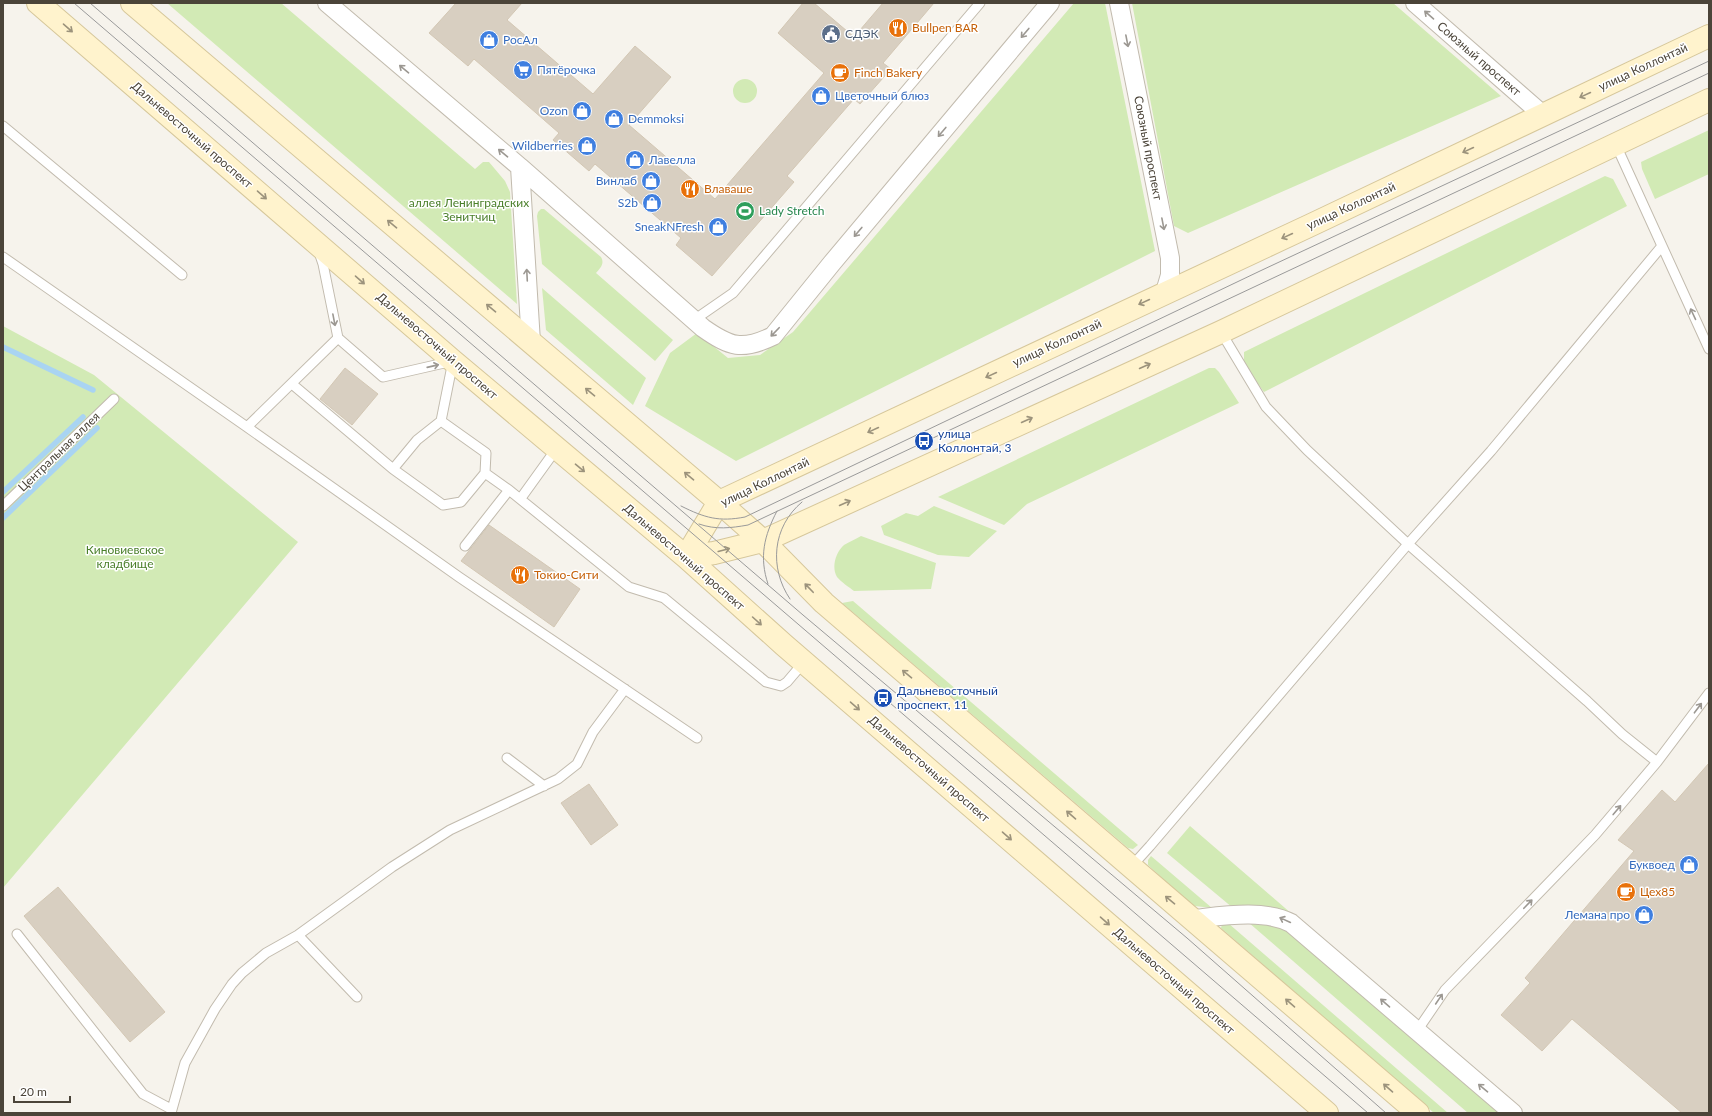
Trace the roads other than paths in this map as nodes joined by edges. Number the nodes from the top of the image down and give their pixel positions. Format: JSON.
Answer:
{"nodes":[{"id":1,"x":38,"y":3,"type":"edge"},
{"id":2,"x":132,"y":3,"type":"edge"},
{"id":3,"x":327,"y":3,"type":"edge"},
{"id":4,"x":980,"y":3,"type":"edge"},
{"id":5,"x":1050,"y":3,"type":"edge"},
{"id":6,"x":1119,"y":3,"type":"edge"},
{"id":7,"x":1415,"y":3,"type":"edge"},
{"id":8,"x":1709,"y":36,"type":"edge"},
{"id":9,"x":1709,"y":100,"type":"edge"},
{"id":10,"x":1543,"y":115,"type":"junction"},
{"id":11,"x":3,"y":126,"type":"edge"},
{"id":12,"x":1615,"y":144,"type":"junction"},
{"id":13,"x":520,"y":168,"type":"junction"},
{"id":14,"x":315,"y":241,"type":"junction"},
{"id":15,"x":1662,"y":246,"type":"junction"},
{"id":16,"x":3,"y":257,"type":"edge"},
{"id":17,"x":182,"y":274,"type":"dead end"},
{"id":18,"x":1164,"y":292,"type":"junction"},
{"id":19,"x":694,"y":320,"type":"junction"},
{"id":20,"x":1221,"y":332,"type":"junction"},
{"id":21,"x":338,"y":338,"type":"junction"},
{"id":22,"x":531,"y":342,"type":"junction"},
{"id":23,"x":1709,"y":349,"type":"edge"},
{"id":24,"x":453,"y":361,"type":"junction"},
{"id":25,"x":292,"y":384,"type":"junction"},
{"id":26,"x":114,"y":399,"type":"dead end"},
{"id":27,"x":441,"y":421,"type":"junction"},
{"id":28,"x":247,"y":427,"type":"junction"},
{"id":29,"x":557,"y":448,"type":"junction"},
{"id":30,"x":393,"y":469,"type":"junction"},
{"id":31,"x":485,"y":473,"type":"junction"},
{"id":32,"x":509,"y":490,"type":"junction"},
{"id":33,"x":521,"y":498,"type":"junction"},
{"id":34,"x":719,"y":502,"type":"junction"},
{"id":35,"x":3,"y":506,"type":"edge"},
{"id":36,"x":763,"y":541,"type":"junction"},
{"id":37,"x":1408,"y":544,"type":"junction"},
{"id":38,"x":465,"y":546,"type":"dead end"},
{"id":39,"x":686,"y":557,"type":"junction"},
{"id":40,"x":804,"y":662,"type":"junction"},
{"id":41,"x":625,"y":689,"type":"junction"},
{"id":42,"x":1709,"y":693,"type":"edge"},
{"id":43,"x":697,"y":738,"type":"dead end"},
{"id":44,"x":507,"y":758,"type":"dead end"},
{"id":45,"x":1657,"y":762,"type":"junction"},
{"id":46,"x":544,"y":786,"type":"junction"},
{"id":47,"x":1131,"y":867,"type":"junction"},
{"id":48,"x":1192,"y":919,"type":"junction"},
{"id":49,"x":17,"y":934,"type":"dead end"},
{"id":50,"x":298,"y":935,"type":"junction"},
{"id":51,"x":357,"y":997,"type":"dead end"},
{"id":52,"x":1417,"y":1031,"type":"junction"},
{"id":53,"x":171,"y":1111,"type":"edge"},
{"id":54,"x":1327,"y":1113,"type":"edge"},
{"id":55,"x":1418,"y":1113,"type":"edge"},
{"id":56,"x":1513,"y":1113,"type":"edge"}],
"edges":[{"from":1,"to":14,"type":"main road","name":"Дальневосточный проспект","one_way":true},
{"from":22,"to":2,"type":"main road","one_way":true},
{"from":13,"to":3,"type":"street","one_way":true},
{"from":4,"to":19,"type":"lane"},
{"from":5,"to":19,"type":"street","one_way":true},
{"from":6,"to":18,"type":"street","name":"Союзный проспект","one_way":true},
{"from":10,"to":7,"type":"street","name":"Союзный проспект","one_way":true},
{"from":8,"to":10,"type":"main road","name":"улица Коллонтай","one_way":true},
{"from":9,"to":12,"type":"main road"},
{"from":10,"to":18,"type":"main road","name":"улица Коллонтай","one_way":true},
{"from":11,"to":17,"type":"lane"},
{"from":12,"to":15,"type":"lane"},
{"from":12,"to":20,"type":"main road"},
{"from":13,"to":19,"type":"street"},
{"from":22,"to":13,"type":"street","one_way":true},
{"from":14,"to":21,"type":"lane","one_way":true},
{"from":14,"to":24,"type":"main road","name":"Дальневосточный проспект","one_way":true},
{"from":23,"to":15,"type":"lane","one_way":true},
{"from":15,"to":37,"type":"lane"},
{"from":16,"to":28,"type":"lane"},
{"from":18,"to":34,"type":"main road","name":"улица Коллонтай","one_way":true},
{"from":36,"to":20,"type":"main road","one_way":true},
{"from":20,"to":37,"type":"lane"},
{"from":21,"to":24,"type":"lane","one_way":true},
{"from":21,"to":25,"type":"lane"},
{"from":34,"to":22,"type":"main road","one_way":true},
{"from":24,"to":27,"type":"lane"},
{"from":24,"to":29,"type":"main road","name":"Дальневосточный проспект"},
{"from":25,"to":28,"type":"lane"},
{"from":25,"to":30,"type":"lane"},
{"from":26,"to":35,"type":"lane","name":"Центральная аллея"},
{"from":27,"to":30,"type":"lane"},
{"from":27,"to":31,"type":"lane"},
{"from":28,"to":41,"type":"lane"},
{"from":29,"to":33,"type":"lane"},
{"from":29,"to":39,"type":"main road","name":"Дальневосточный проспект","one_way":true},
{"from":30,"to":31,"type":"lane"},
{"from":31,"to":32,"type":"lane"},
{"from":32,"to":33,"type":"lane"},
{"from":32,"to":38,"type":"lane"},
{"from":33,"to":40,"type":"lane"},
{"from":34,"to":36,"type":"main road"},
{"from":34,"to":39,"type":"main road","name":"улица Коллонтай"},
{"from":39,"to":36,"type":"main road","one_way":true},
{"from":47,"to":36,"type":"main road","one_way":true},
{"from":37,"to":45,"type":"lane"},
{"from":37,"to":47,"type":"lane"},
{"from":39,"to":40,"type":"main road","name":"Дальневосточный проспект","one_way":true},
{"from":40,"to":54,"type":"main road","name":"Дальневосточный проспект","one_way":true},
{"from":41,"to":43,"type":"lane"},
{"from":41,"to":46,"type":"lane"},
{"from":45,"to":42,"type":"lane","one_way":true},
{"from":44,"to":46,"type":"lane"},
{"from":52,"to":45,"type":"lane","one_way":true},
{"from":46,"to":50,"type":"lane"},
{"from":48,"to":47,"type":"main road","one_way":true},
{"from":52,"to":48,"type":"street","one_way":true},
{"from":55,"to":48,"type":"main road","one_way":true},
{"from":49,"to":53,"type":"lane"},
{"from":50,"to":51,"type":"lane"},
{"from":50,"to":53,"type":"lane"},
{"from":56,"to":52,"type":"street","one_way":true}]}
